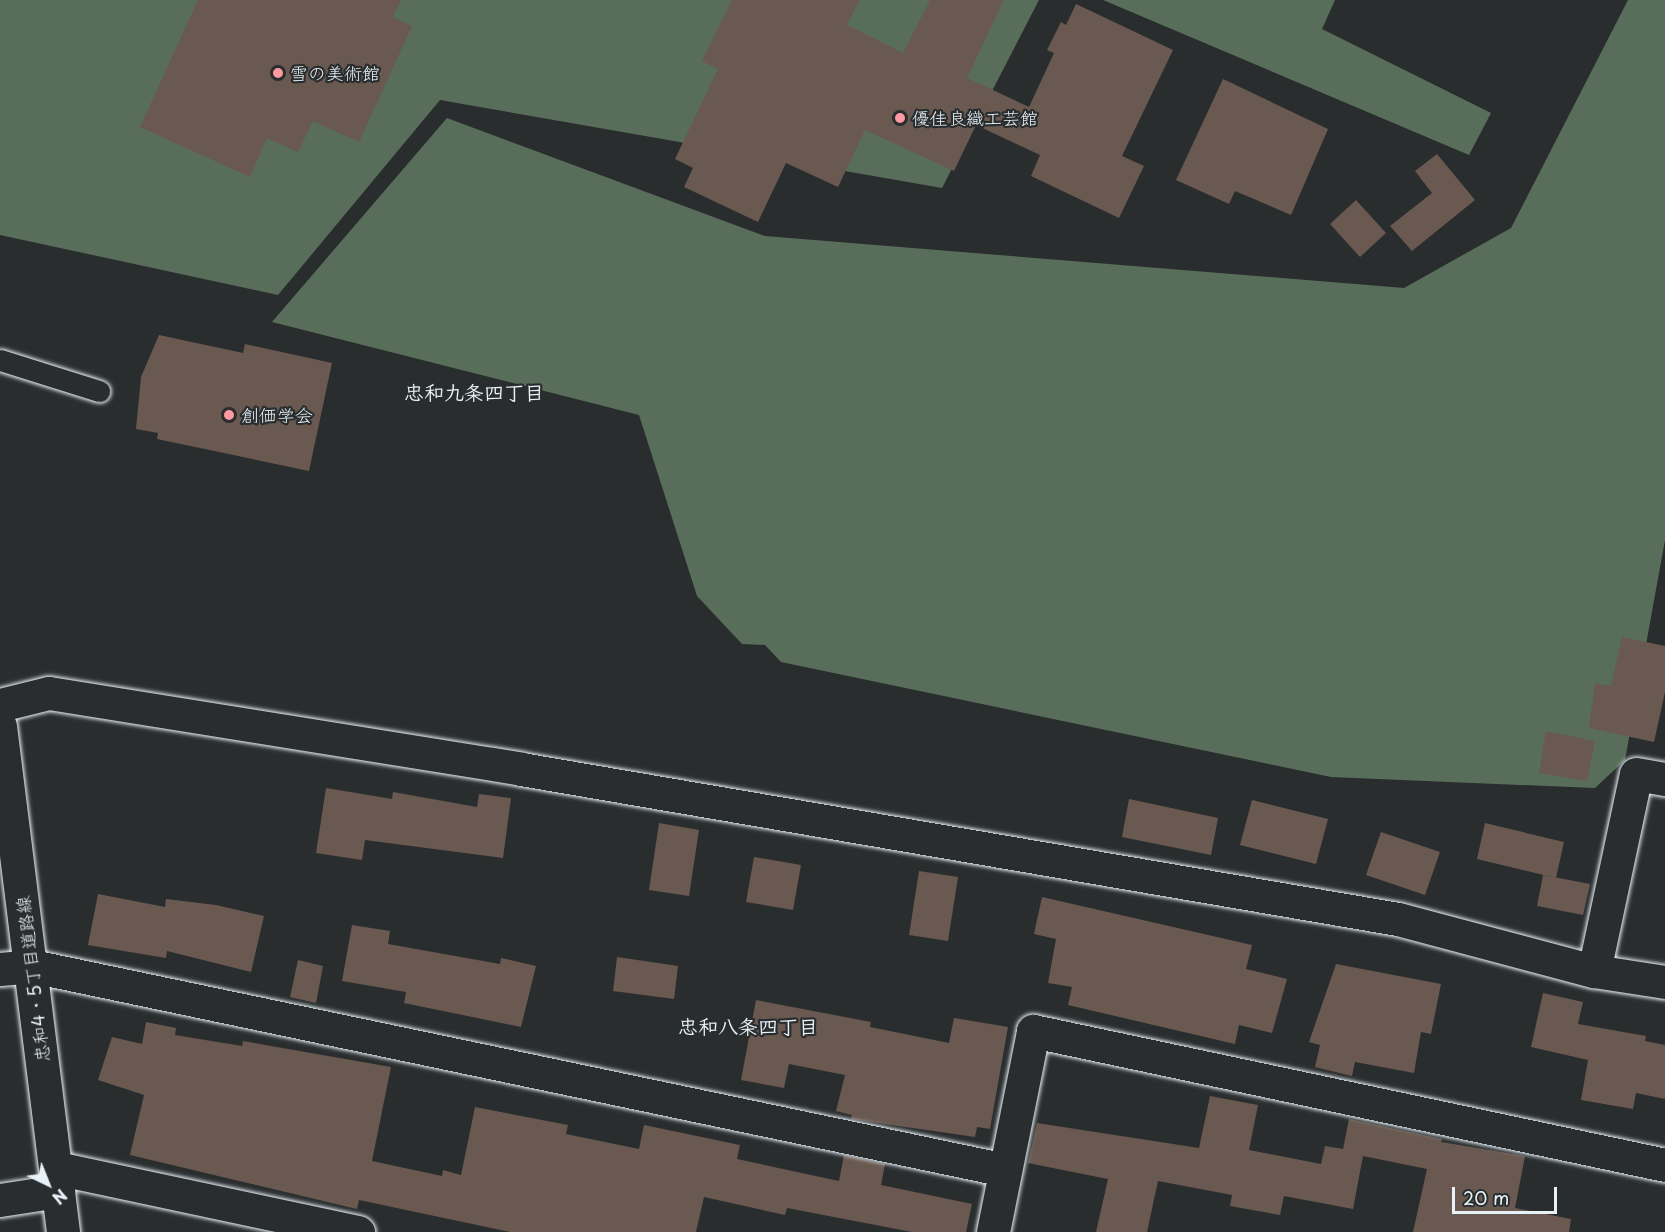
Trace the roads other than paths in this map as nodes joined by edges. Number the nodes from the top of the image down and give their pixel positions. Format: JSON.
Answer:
{"nodes":[{"id":1,"x":0,"y":360,"type":"edge"},
{"id":2,"x":99,"y":391,"type":"dead end"},
{"id":3,"x":1,"y":723,"type":"edge"},
{"id":4,"x":1665,"y":779,"type":"edge"},
{"id":5,"x":16,"y":968,"type":"edge"},
{"id":6,"x":1594,"y":971,"type":"junction"},
{"id":7,"x":1665,"y":982,"type":"edge"},
{"id":8,"x":1665,"y":1165,"type":"edge"},
{"id":9,"x":1005,"y":1170,"type":"junction"},
{"id":10,"x":57,"y":1179,"type":"junction"},
{"id":11,"x":0,"y":1200,"type":"edge"},
{"id":12,"x":63,"y":1232,"type":"edge"},
{"id":13,"x":358,"y":1232,"type":"edge"},
{"id":14,"x":993,"y":1232,"type":"edge"}],
"edges":[{"from":1,"to":2,"type":"lane"},
{"from":3,"to":5,"type":"street","name":"忠和4・5丁目道路線"},
{"from":3,"to":6,"type":"street"},
{"from":4,"to":6,"type":"street"},
{"from":5,"to":9,"type":"street"},
{"from":5,"to":10,"type":"street","name":"忠和4・5丁目道路線"},
{"from":6,"to":7,"type":"street"},
{"from":8,"to":9,"type":"street"},
{"from":9,"to":14,"type":"street"},
{"from":10,"to":11,"type":"street"},
{"from":10,"to":12,"type":"street","name":"忠和4・5丁目道路線"},
{"from":10,"to":13,"type":"street"}]}
